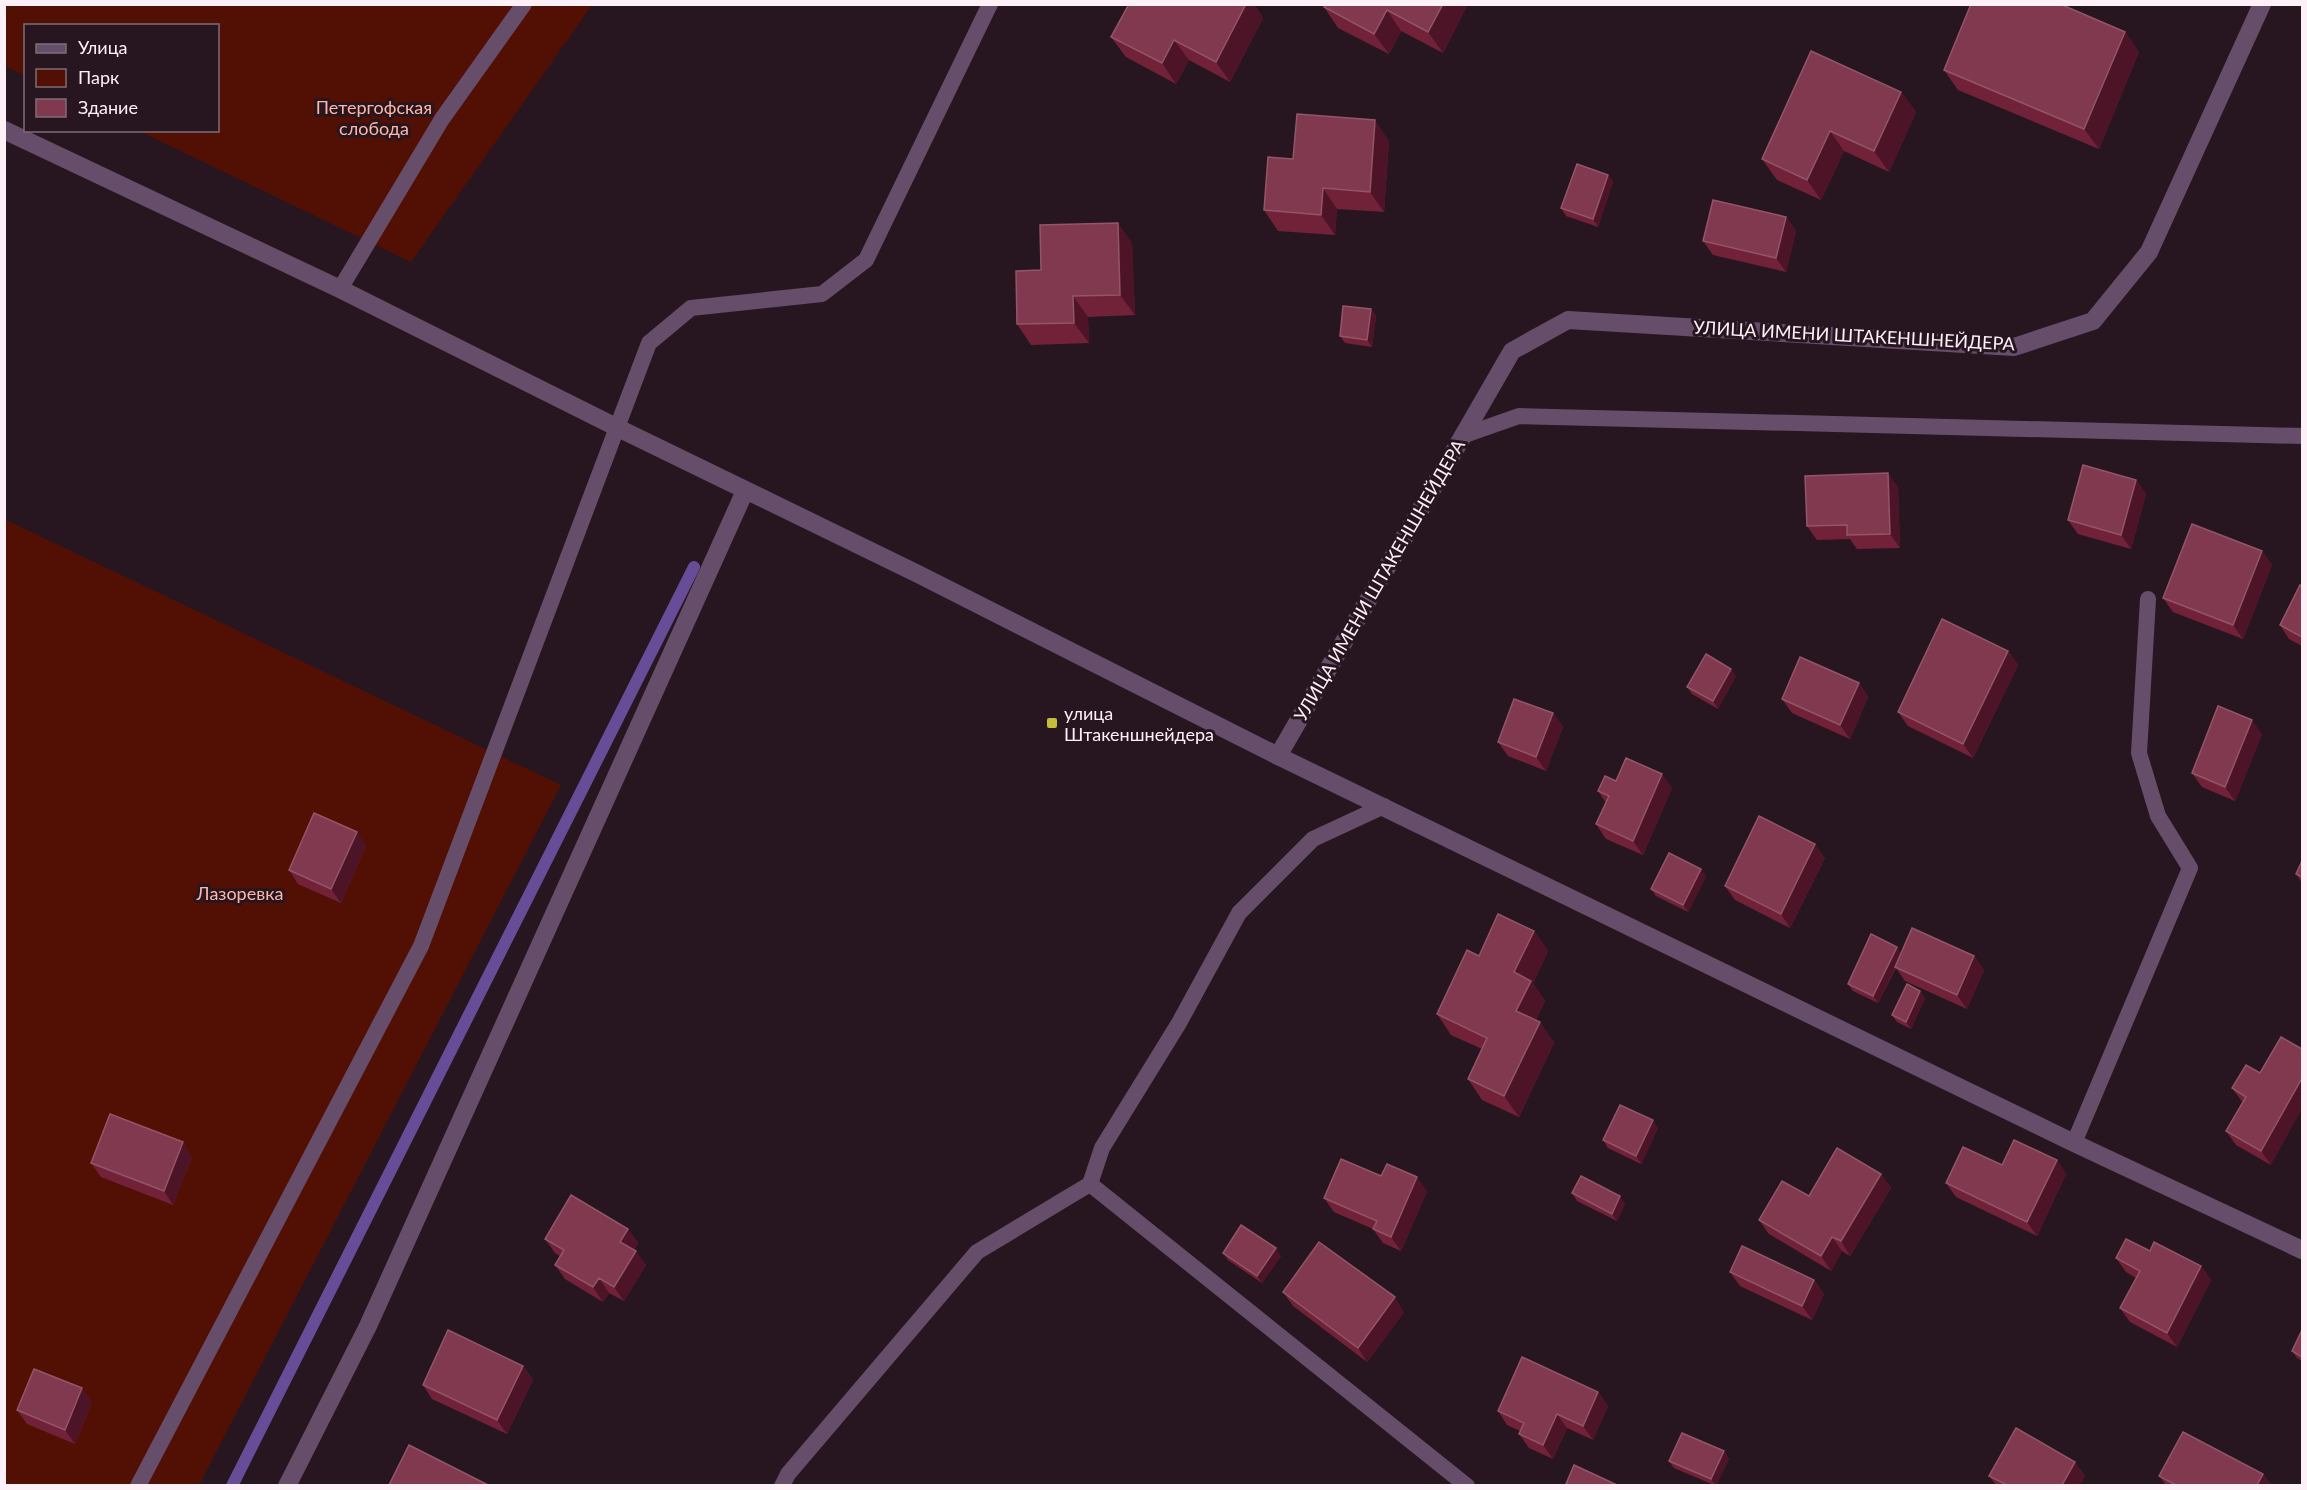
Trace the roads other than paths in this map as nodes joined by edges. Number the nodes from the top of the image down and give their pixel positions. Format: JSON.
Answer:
{"nodes":[{"id":1,"x":524,"y":4,"type":"edge"},
{"id":2,"x":990,"y":4,"type":"edge"},
{"id":3,"x":2262,"y":4,"type":"edge"},
{"id":4,"x":4,"y":130,"type":"edge"},
{"id":5,"x":340,"y":289,"type":"junction"},
{"id":6,"x":618,"y":428,"type":"junction"},
{"id":7,"x":1462,"y":436,"type":"junction"},
{"id":8,"x":2302,"y":436,"type":"edge"},
{"id":9,"x":745,"y":491,"type":"junction"},
{"id":10,"x":2148,"y":599,"type":"dead end"},
{"id":11,"x":1278,"y":756,"type":"junction"},
{"id":12,"x":1384,"y":806,"type":"junction"},
{"id":13,"x":2074,"y":1143,"type":"junction"},
{"id":14,"x":1090,"y":1184,"type":"junction"},
{"id":15,"x":2302,"y":1250,"type":"edge"},
{"id":16,"x":138,"y":1485,"type":"edge"},
{"id":17,"x":287,"y":1485,"type":"edge"},
{"id":18,"x":782,"y":1485,"type":"edge"},
{"id":19,"x":1467,"y":1485,"type":"edge"}],
"edges":[{"from":1,"to":5,"type":"lane"},
{"from":2,"to":6,"type":"lane"},
{"from":3,"to":7,"type":"street","name":"УЛИЦА ИМЕНИ ШТАКЕНШНЕЙДЕРА"},
{"from":4,"to":5,"type":"street"},
{"from":5,"to":6,"type":"street"},
{"from":6,"to":9,"type":"street"},
{"from":6,"to":16,"type":"lane"},
{"from":7,"to":8,"type":"lane"},
{"from":7,"to":11,"type":"street","name":"УЛИЦА ИМЕНИ ШТАКЕНШНЕЙДЕРА"},
{"from":9,"to":11,"type":"street"},
{"from":9,"to":17,"type":"street"},
{"from":10,"to":13,"type":"lane"},
{"from":11,"to":12,"type":"street"},
{"from":12,"to":13,"type":"street"},
{"from":12,"to":14,"type":"lane"},
{"from":13,"to":15,"type":"street"},
{"from":14,"to":18,"type":"lane"},
{"from":14,"to":19,"type":"lane"}]}
